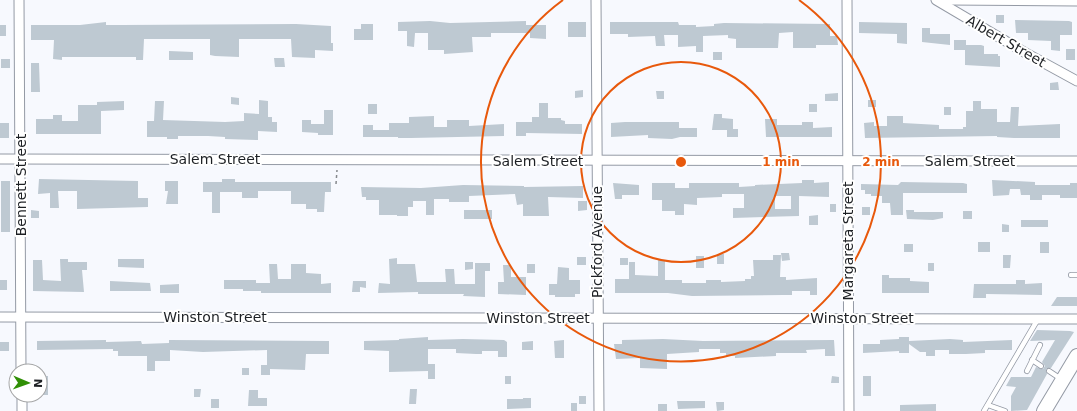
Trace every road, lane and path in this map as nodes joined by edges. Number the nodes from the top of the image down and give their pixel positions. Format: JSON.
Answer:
{"nodes":[{"id":1,"x":19,"y":0,"type":"edge"},
{"id":2,"x":596,"y":0,"type":"edge"},
{"id":3,"x":847,"y":0,"type":"edge"},
{"id":4,"x":936,"y":0,"type":"edge"},
{"id":5,"x":947,"y":0,"type":"edge"},
{"id":6,"x":1077,"y":1,"type":"edge"},
{"id":7,"x":1077,"y":81,"type":"edge"},
{"id":8,"x":0,"y":159,"type":"edge"},
{"id":9,"x":21,"y":159,"type":"junction"},
{"id":10,"x":596,"y":161,"type":"junction"},
{"id":11,"x":848,"y":161,"type":"junction"},
{"id":12,"x":1077,"y":161,"type":"edge"},
{"id":13,"x":337,"y":170,"type":"dead end"},
{"id":14,"x":336,"y":184,"type":"dead end"},
{"id":15,"x":1071,"y":275,"type":"dead end"},
{"id":16,"x":1077,"y":275,"type":"edge"},
{"id":17,"x":0,"y":317,"type":"edge"},
{"id":18,"x":21,"y":317,"type":"junction"},
{"id":19,"x":598,"y":318,"type":"junction"},
{"id":20,"x":849,"y":318,"type":"junction"},
{"id":21,"x":1038,"y":319,"type":"junction"},
{"id":22,"x":1077,"y":319,"type":"edge"},
{"id":23,"x":1040,"y":345,"type":"dead end"},
{"id":24,"x":1077,"y":356,"type":"edge"},
{"id":25,"x":1032,"y":360,"type":"junction"},
{"id":26,"x":22,"y":363,"type":"edge"},
{"id":27,"x":1041,"y":366,"type":"dead end"},
{"id":28,"x":1027,"y":371,"type":"dead end"},
{"id":29,"x":1049,"y":371,"type":"dead end"},
{"id":30,"x":1063,"y":380,"type":"junction"},
{"id":31,"x":988,"y":405,"type":"junction"},
{"id":32,"x":598,"y":411,"type":"edge"},
{"id":33,"x":850,"y":411,"type":"edge"},
{"id":34,"x":984,"y":411,"type":"edge"},
{"id":35,"x":1005,"y":411,"type":"edge"},
{"id":36,"x":1044,"y":411,"type":"edge"}],
"edges":[{"from":1,"to":9,"type":"street","name":"Bennett Street"},
{"from":2,"to":10,"type":"street","name":"Pickford Avenue"},
{"from":3,"to":11,"type":"street","name":"Margareta Street"},
{"from":4,"to":7,"type":"street","name":"Albert Street"},
{"from":5,"to":6,"type":"street"},
{"from":8,"to":9,"type":"street","name":"Salem Street"},
{"from":9,"to":10,"type":"street","name":"Salem Street"},
{"from":9,"to":18,"type":"street","name":"Bennett Street"},
{"from":10,"to":11,"type":"street","name":"Salem Street"},
{"from":10,"to":19,"type":"street","name":"Pickford Avenue"},
{"from":11,"to":12,"type":"street","name":"Salem Street"},
{"from":11,"to":20,"type":"street","name":"Margareta Street"},
{"from":13,"to":14,"type":"path"},
{"from":15,"to":16,"type":"lane"},
{"from":17,"to":18,"type":"street","name":"Winston Street"},
{"from":18,"to":19,"type":"street","name":"Winston Street"},
{"from":18,"to":26,"type":"street","name":"Bennett Street"},
{"from":19,"to":20,"type":"street","name":"Winston Street"},
{"from":19,"to":32,"type":"street","name":"Pickford Avenue"},
{"from":20,"to":21,"type":"street","name":"Winston Street"},
{"from":20,"to":33,"type":"street","name":"Margareta Street"},
{"from":21,"to":22,"type":"street","name":"Winston Street"},
{"from":21,"to":31,"type":"lane"},
{"from":23,"to":25,"type":"lane"},
{"from":24,"to":30,"type":"main road"},
{"from":25,"to":27,"type":"lane"},
{"from":25,"to":28,"type":"lane"},
{"from":29,"to":30,"type":"lane"},
{"from":30,"to":36,"type":"main road"},
{"from":31,"to":34,"type":"lane"},
{"from":31,"to":35,"type":"lane"}]}
